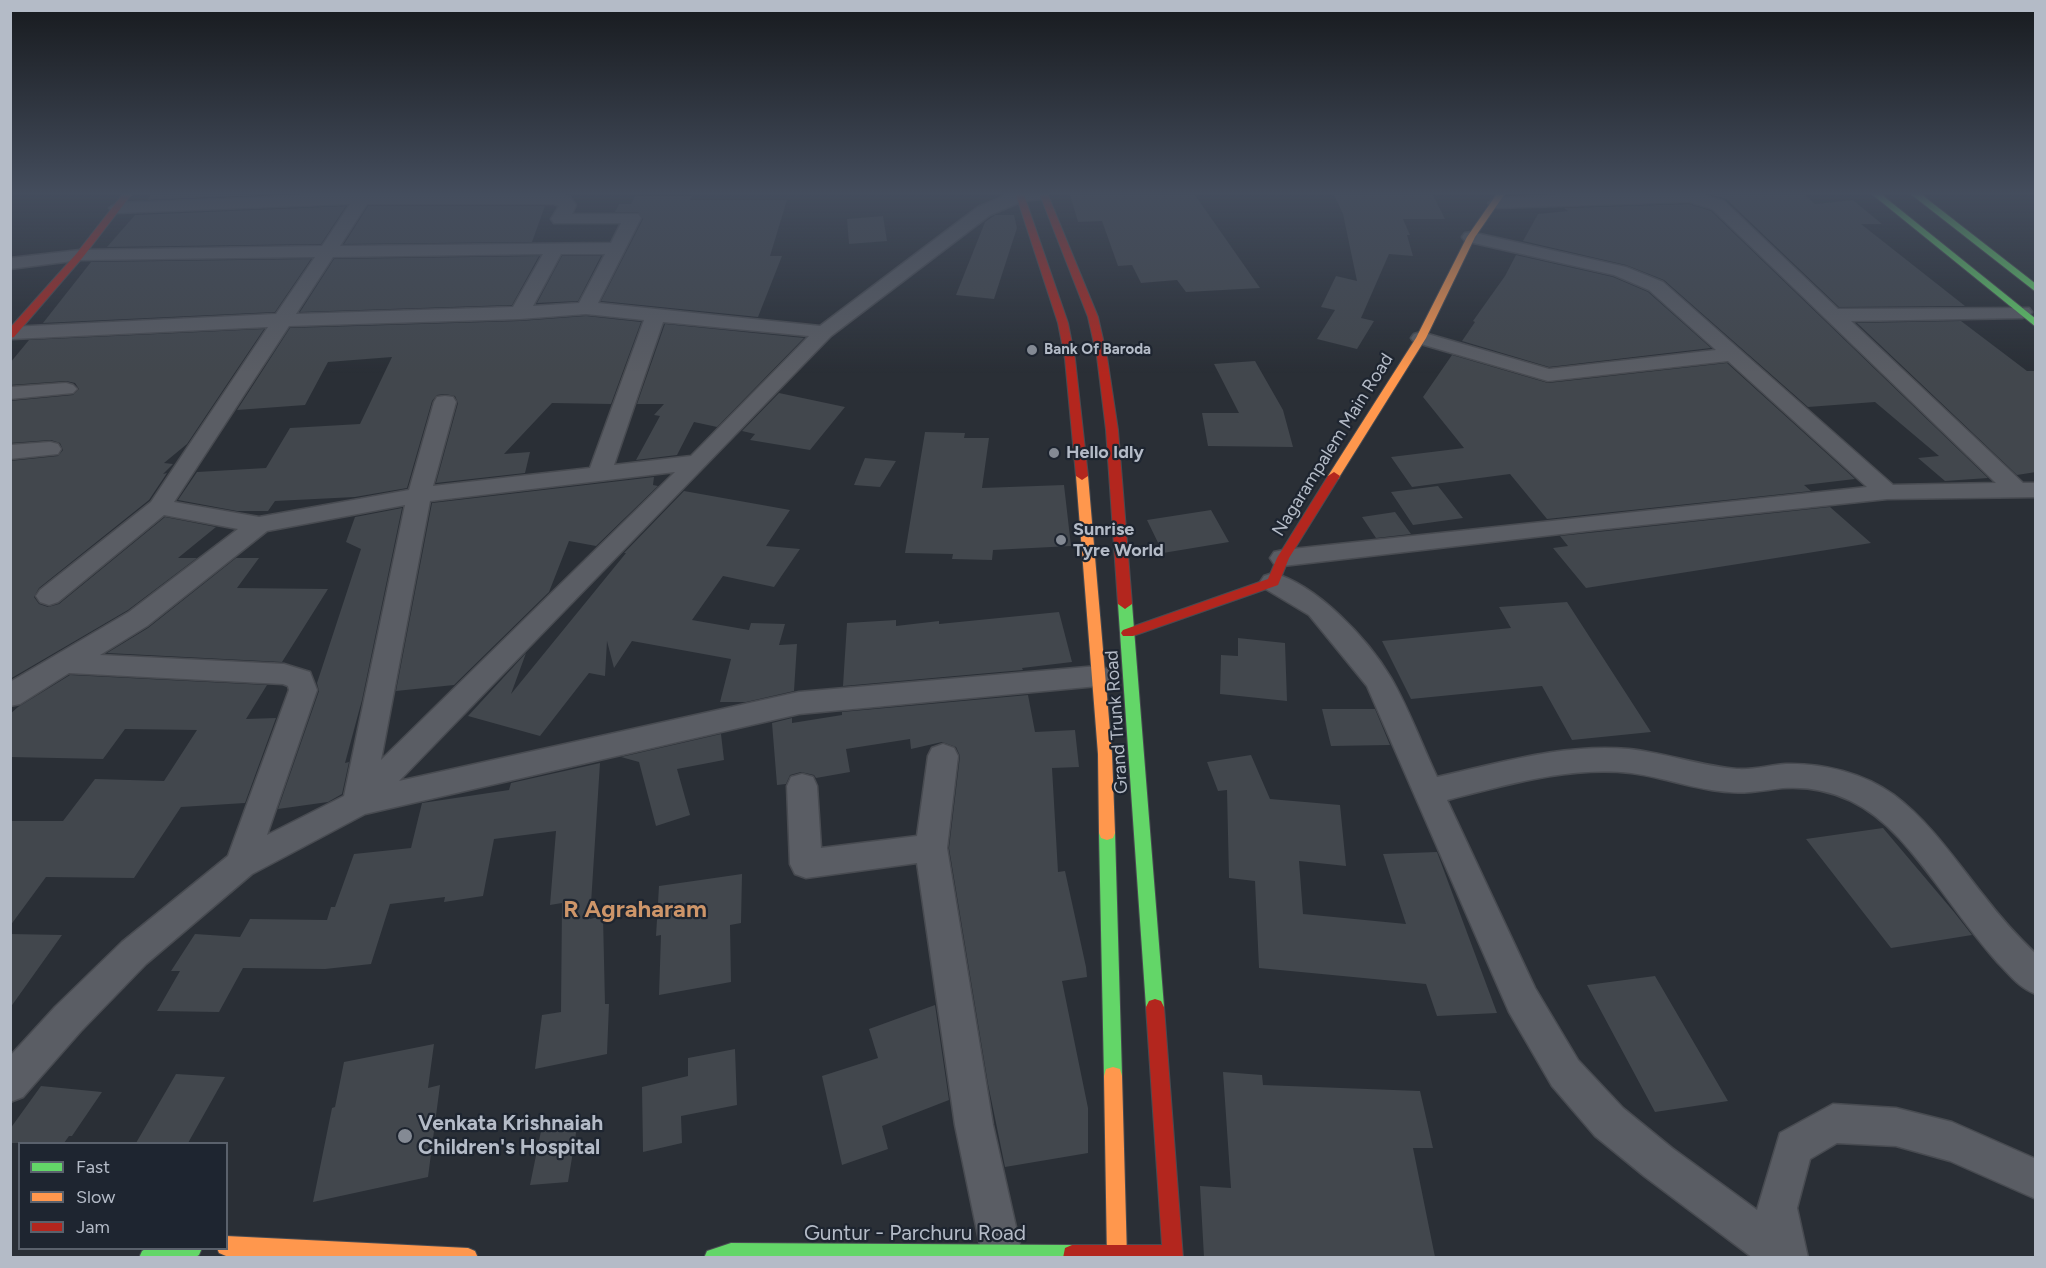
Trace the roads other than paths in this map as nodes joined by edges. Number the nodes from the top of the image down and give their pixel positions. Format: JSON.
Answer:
{"nodes":[{"id":1,"x":131,"y":254,"type":"edge"},
{"id":2,"x":325,"y":254,"type":"edge"},
{"id":3,"x":553,"y":254,"type":"edge"},
{"id":4,"x":615,"y":254,"type":"edge"},
{"id":5,"x":927,"y":254,"type":"edge"},
{"id":6,"x":1045,"y":254,"type":"edge"},
{"id":7,"x":1060,"y":254,"type":"edge"},
{"id":8,"x":1462,"y":254,"type":"edge"},
{"id":9,"x":1544,"y":254,"type":"edge"},
{"id":10,"x":1769,"y":254,"type":"edge"},
{"id":11,"x":1950,"y":254,"type":"edge"},
{"id":12,"x":1992,"y":254,"type":"edge"},
{"id":13,"x":80,"y":255,"type":"junction"},
{"id":14,"x":10,"y":264,"type":"edge"},
{"id":15,"x":2036,"y":289,"type":"edge"},
{"id":16,"x":586,"y":308,"type":"junction"},
{"id":17,"x":520,"y":313,"type":"junction"},
{"id":18,"x":1833,"y":315,"type":"junction"},
{"id":19,"x":655,"y":316,"type":"junction"},
{"id":20,"x":2029,"y":318,"type":"edge"},
{"id":21,"x":282,"y":320,"type":"junction"},
{"id":22,"x":824,"y":332,"type":"junction"},
{"id":23,"x":11,"y":334,"type":"edge"},
{"id":24,"x":1421,"y":338,"type":"junction"},
{"id":25,"x":1734,"y":354,"type":"junction"},
{"id":26,"x":66,"y":389,"type":"dead end"},
{"id":27,"x":10,"y":393,"type":"edge"},
{"id":28,"x":445,"y":402,"type":"dead end"},
{"id":29,"x":50,"y":449,"type":"dead end"},
{"id":30,"x":10,"y":452,"type":"edge"},
{"id":31,"x":698,"y":462,"type":"junction"},
{"id":32,"x":600,"y":472,"type":"junction"},
{"id":33,"x":2026,"y":490,"type":"edge"},
{"id":34,"x":1887,"y":492,"type":"junction"},
{"id":35,"x":419,"y":495,"type":"junction"},
{"id":36,"x":159,"y":507,"type":"junction"},
{"id":37,"x":259,"y":525,"type":"junction"},
{"id":38,"x":1278,"y":570,"type":"junction"},
{"id":39,"x":49,"y":596,"type":"dead end"},
{"id":40,"x":1128,"y":633,"type":"junction"},
{"id":41,"x":65,"y":663,"type":"junction"},
{"id":42,"x":1098,"y":676,"type":"junction"},
{"id":43,"x":10,"y":696,"type":"edge"},
{"id":44,"x":943,"y":756,"type":"dead end"},
{"id":45,"x":802,"y":786,"type":"dead end"},
{"id":46,"x":1428,"y":792,"type":"junction"},
{"id":47,"x":358,"y":803,"type":"junction"},
{"id":48,"x":931,"y":849,"type":"junction"},
{"id":49,"x":241,"y":864,"type":"junction"},
{"id":50,"x":2036,"y":978,"type":"edge"},
{"id":51,"x":10,"y":1084,"type":"edge"},
{"id":52,"x":2036,"y":1179,"type":"edge"},
{"id":53,"x":228,"y":1246,"type":"edge"},
{"id":54,"x":182,"y":1250,"type":"edge"},
{"id":55,"x":1003,"y":1255,"type":"junction"},
{"id":56,"x":1173,"y":1256,"type":"edge"},
{"id":57,"x":149,"y":1257,"type":"edge"},
{"id":58,"x":468,"y":1257,"type":"edge"},
{"id":59,"x":714,"y":1257,"type":"edge"},
{"id":60,"x":1117,"y":1257,"type":"edge"},
{"id":61,"x":1787,"y":1257,"type":"edge"}],
"edges":[{"from":1,"to":13,"type":"street"},
{"from":2,"to":21,"type":"street"},
{"from":3,"to":17,"type":"street"},
{"from":4,"to":16,"type":"street"},
{"from":5,"to":22,"type":"street"},
{"from":6,"to":42,"type":"main road","name":"Grand Trunk Road"},
{"from":7,"to":40,"type":"main road","name":"Grand Trunk Road"},
{"from":8,"to":24,"type":"main road","name":"Nagarampalem Main Road"},
{"from":9,"to":25,"type":"street"},
{"from":10,"to":18,"type":"street"},
{"from":11,"to":20,"type":"main road"},
{"from":12,"to":15,"type":"main road"},
{"from":13,"to":14,"type":"street"},
{"from":13,"to":23,"type":"main road"},
{"from":16,"to":17,"type":"street"},
{"from":16,"to":19,"type":"street"},
{"from":17,"to":21,"type":"street"},
{"from":18,"to":20,"type":"street"},
{"from":18,"to":33,"type":"street"},
{"from":19,"to":22,"type":"street"},
{"from":19,"to":32,"type":"street"},
{"from":21,"to":23,"type":"street"},
{"from":21,"to":36,"type":"street"},
{"from":22,"to":31,"type":"street"},
{"from":24,"to":25,"type":"street"},
{"from":24,"to":38,"type":"main road","name":"Nagarampalem Main Road"},
{"from":25,"to":34,"type":"street"},
{"from":26,"to":27,"type":"street"},
{"from":28,"to":35,"type":"street"},
{"from":29,"to":30,"type":"street"},
{"from":31,"to":32,"type":"street"},
{"from":31,"to":47,"type":"street"},
{"from":32,"to":35,"type":"street"},
{"from":33,"to":34,"type":"street"},
{"from":34,"to":38,"type":"street"},
{"from":35,"to":37,"type":"street"},
{"from":35,"to":47,"type":"street"},
{"from":36,"to":37,"type":"street"},
{"from":36,"to":39,"type":"street"},
{"from":37,"to":41,"type":"street"},
{"from":38,"to":40,"type":"main road"},
{"from":38,"to":46,"type":"street"},
{"from":40,"to":56,"type":"main road","name":"Grand Trunk Road"},
{"from":41,"to":43,"type":"street"},
{"from":41,"to":49,"type":"street"},
{"from":42,"to":47,"type":"street"},
{"from":42,"to":60,"type":"main road","name":"Grand Trunk Road"},
{"from":44,"to":48,"type":"street"},
{"from":45,"to":48,"type":"street"},
{"from":46,"to":50,"type":"street"},
{"from":46,"to":61,"type":"street"},
{"from":47,"to":49,"type":"street"},
{"from":48,"to":55,"type":"street"},
{"from":49,"to":51,"type":"street"},
{"from":52,"to":61,"type":"street"},
{"from":53,"to":58,"type":"main road"},
{"from":54,"to":57,"type":"main road"},
{"from":55,"to":59,"type":"main road","name":"Guntur - Parchuru Road"},
{"from":55,"to":60,"type":"main road","name":"Guntur - Parchuru Road"},
{"from":56,"to":60,"type":"main road","name":"Guntur - Parchuru Road"}]}
